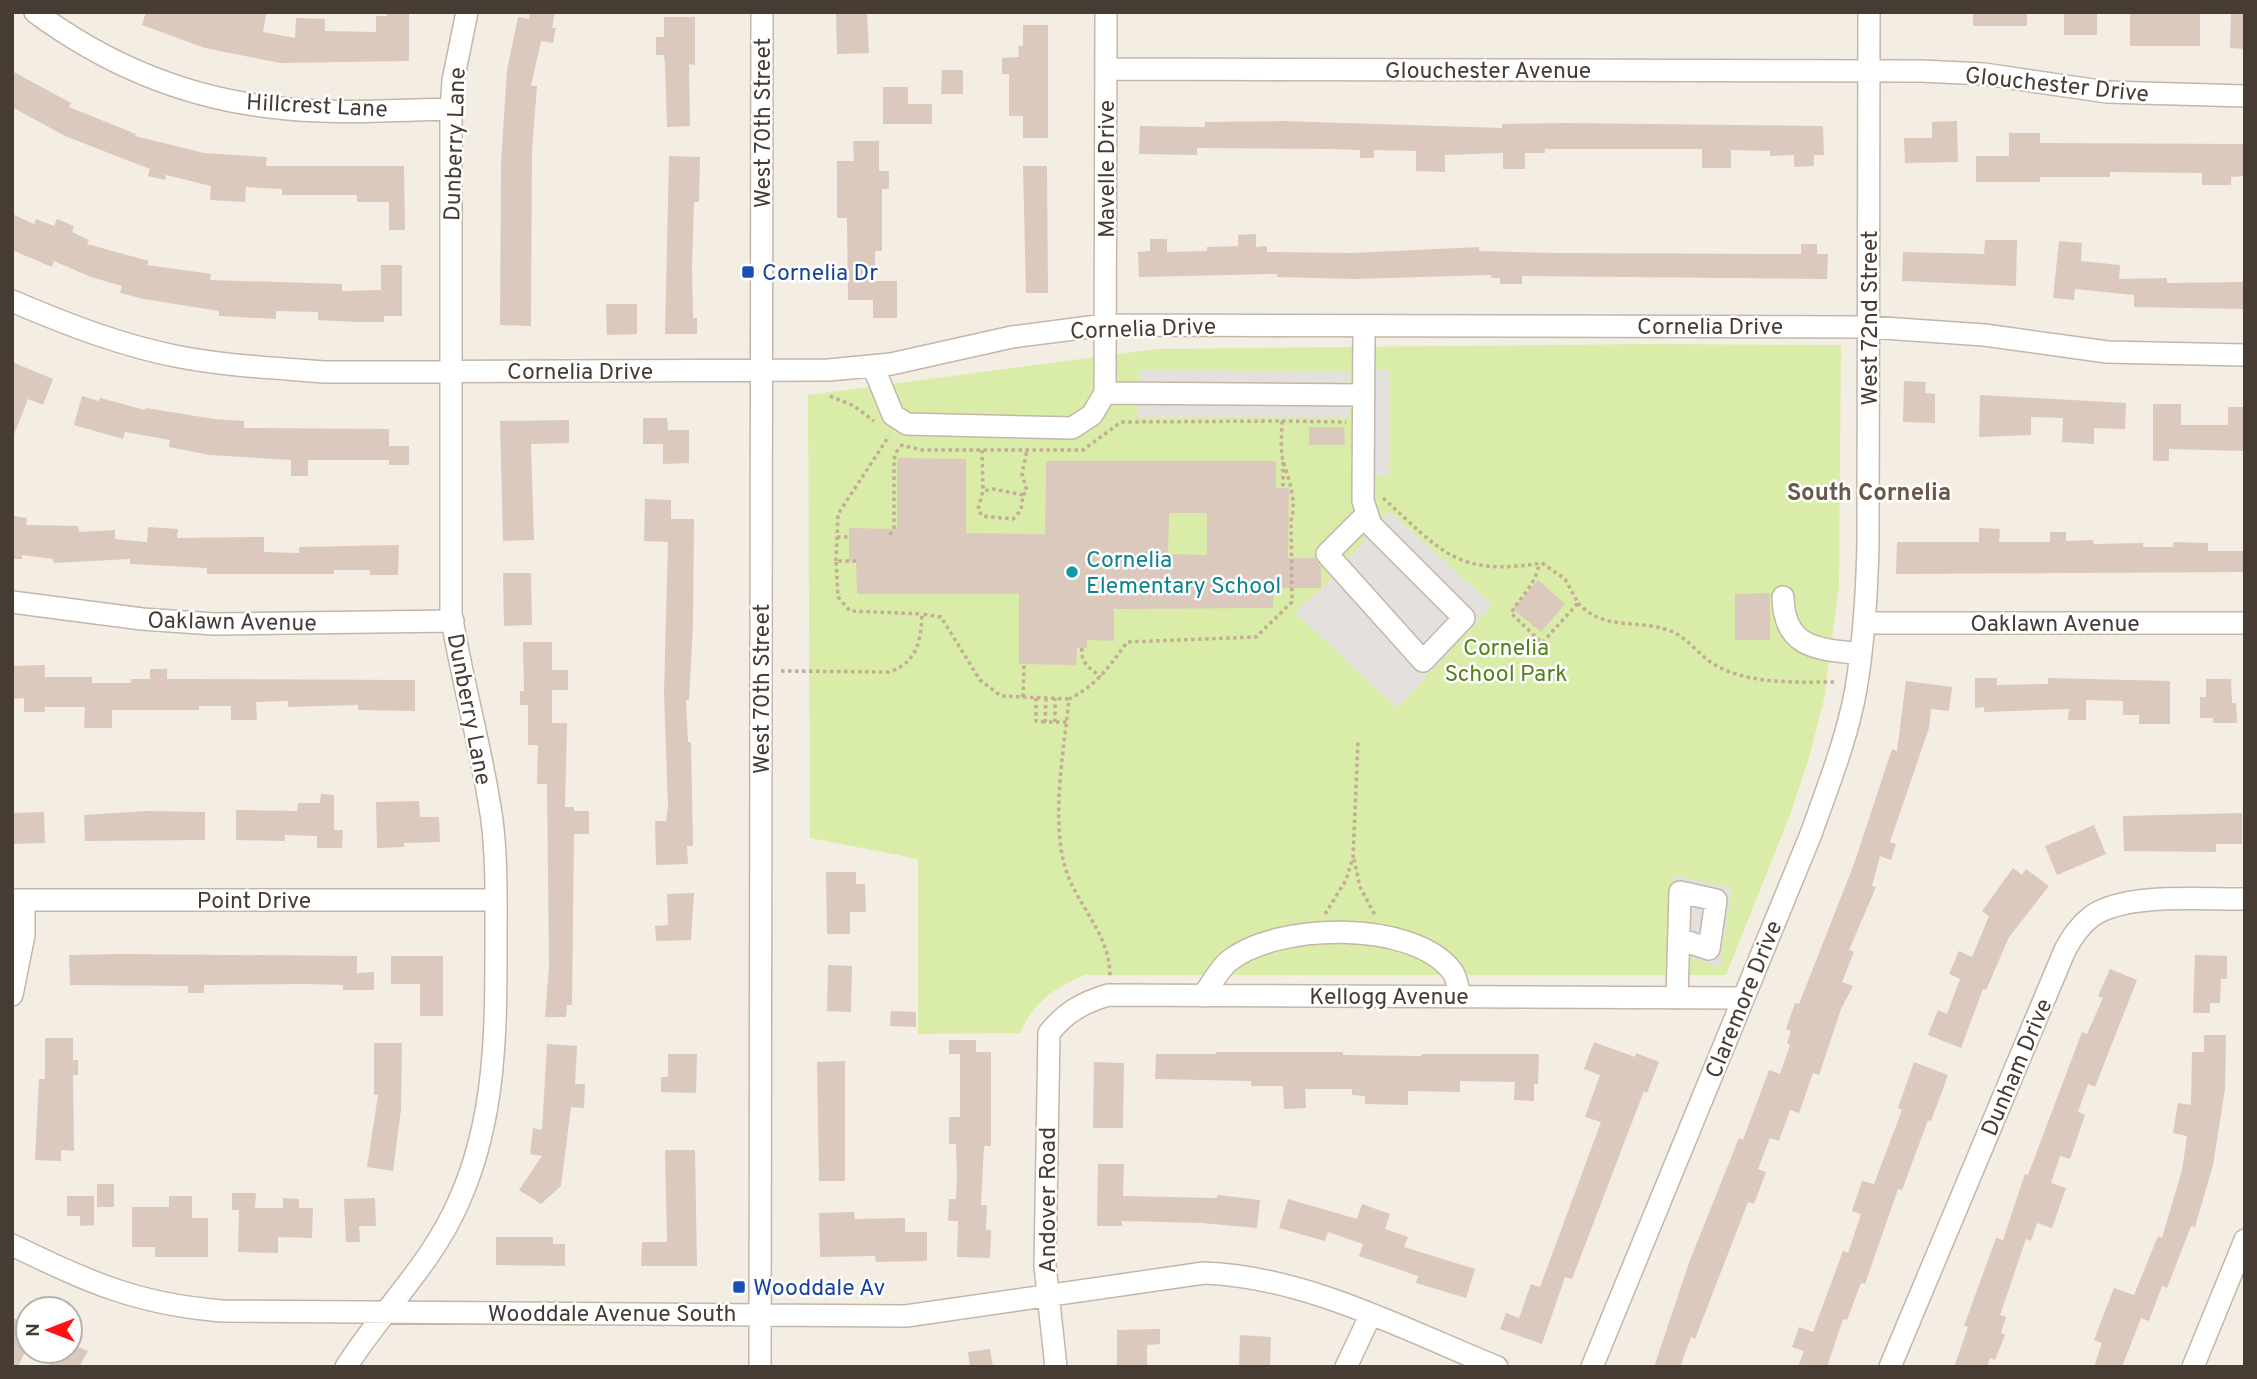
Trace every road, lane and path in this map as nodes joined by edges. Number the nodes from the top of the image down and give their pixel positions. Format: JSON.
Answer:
{"nodes":[{"id":1,"x":35,"y":12,"type":"edge"},
{"id":2,"x":467,"y":12,"type":"edge"},
{"id":3,"x":762,"y":12,"type":"edge"},
{"id":4,"x":1106,"y":12,"type":"edge"},
{"id":5,"x":1869,"y":12,"type":"edge"},
{"id":6,"x":1106,"y":69,"type":"junction"},
{"id":7,"x":1869,"y":71,"type":"junction"},
{"id":8,"x":2245,"y":96,"type":"edge"},
{"id":9,"x":451,"y":109,"type":"junction"},
{"id":10,"x":12,"y":301,"type":"edge"},
{"id":11,"x":1105,"y":325,"type":"junction"},
{"id":12,"x":1364,"y":326,"type":"junction"},
{"id":13,"x":1870,"y":327,"type":"junction"},
{"id":14,"x":2245,"y":355,"type":"edge"},
{"id":15,"x":873,"y":366,"type":"junction"},
{"id":16,"x":761,"y":370,"type":"junction"},
{"id":17,"x":452,"y":371,"type":"junction"},
{"id":18,"x":1105,"y":393,"type":"junction"},
{"id":19,"x":1364,"y":394,"type":"junction"},
{"id":20,"x":830,"y":396,"type":"dead end"},
{"id":21,"x":1282,"y":421,"type":"junction"},
{"id":22,"x":1350,"y":422,"type":"dead end"},
{"id":23,"x":876,"y":423,"type":"dead end"},
{"id":24,"x":883,"y":430,"type":"dead end"},
{"id":25,"x":891,"y":438,"type":"junction"},
{"id":26,"x":900,"y":445,"type":"junction"},
{"id":27,"x":982,"y":450,"type":"junction"},
{"id":28,"x":1027,"y":450,"type":"junction"},
{"id":29,"x":1283,"y":459,"type":"junction"},
{"id":30,"x":1283,"y":488,"type":"dead end"},
{"id":31,"x":983,"y":491,"type":"junction"},
{"id":32,"x":1378,"y":494,"type":"dead end"},
{"id":33,"x":1023,"y":495,"type":"junction"},
{"id":34,"x":1366,"y":514,"type":"junction"},
{"id":35,"x":890,"y":536,"type":"dead end"},
{"id":36,"x":837,"y":537,"type":"junction"},
{"id":37,"x":849,"y":537,"type":"dead end"},
{"id":38,"x":836,"y":561,"type":"junction"},
{"id":39,"x":856,"y":561,"type":"dead end"},
{"id":40,"x":1539,"y":564,"type":"junction"},
{"id":41,"x":1783,"y":597,"type":"dead end"},
{"id":42,"x":12,"y":602,"type":"edge"},
{"id":43,"x":1578,"y":603,"type":"junction"},
{"id":44,"x":922,"y":614,"type":"junction"},
{"id":45,"x":453,"y":621,"type":"junction"},
{"id":46,"x":1865,"y":623,"type":"junction"},
{"id":47,"x":2245,"y":623,"type":"edge"},
{"id":48,"x":1082,"y":648,"type":"dead end"},
{"id":49,"x":1861,"y":654,"type":"junction"},
{"id":50,"x":1024,"y":664,"type":"dead end"},
{"id":51,"x":780,"y":671,"type":"dead end"},
{"id":52,"x":1101,"y":677,"type":"junction"},
{"id":53,"x":1857,"y":682,"type":"junction"},
{"id":54,"x":1023,"y":697,"type":"junction"},
{"id":55,"x":1036,"y":697,"type":"junction"},
{"id":56,"x":1046,"y":698,"type":"junction"},
{"id":57,"x":1055,"y":698,"type":"junction"},
{"id":58,"x":1069,"y":699,"type":"junction"},
{"id":59,"x":1045,"y":722,"type":"junction"},
{"id":60,"x":1055,"y":722,"type":"junction"},
{"id":61,"x":1067,"y":722,"type":"junction"},
{"id":62,"x":1358,"y":742,"type":"dead end"},
{"id":63,"x":1353,"y":857,"type":"junction"},
{"id":64,"x":18,"y":900,"type":"edge"},
{"id":65,"x":496,"y":900,"type":"junction"},
{"id":66,"x":2245,"y":900,"type":"edge"},
{"id":67,"x":1314,"y":934,"type":"junction"},
{"id":68,"x":1387,"y":938,"type":"junction"},
{"id":69,"x":1679,"y":939,"type":"dead end"},
{"id":70,"x":12,"y":995,"type":"edge"},
{"id":71,"x":1108,"y":995,"type":"junction"},
{"id":72,"x":1203,"y":996,"type":"junction"},
{"id":73,"x":1460,"y":997,"type":"junction"},
{"id":74,"x":1677,"y":998,"type":"junction"},
{"id":75,"x":1743,"y":998,"type":"junction"},
{"id":76,"x":1049,"y":1033,"type":"joint"},
{"id":77,"x":2245,"y":1240,"type":"edge"},
{"id":78,"x":12,"y":1245,"type":"edge"},
{"id":79,"x":1047,"y":1296,"type":"junction"},
{"id":80,"x":386,"y":1312,"type":"junction"},
{"id":81,"x":760,"y":1314,"type":"junction"},
{"id":82,"x":1370,"y":1316,"type":"junction"},
{"id":83,"x":346,"y":1367,"type":"edge"},
{"id":84,"x":760,"y":1367,"type":"edge"},
{"id":85,"x":1056,"y":1367,"type":"edge"},
{"id":86,"x":1346,"y":1367,"type":"edge"},
{"id":87,"x":1497,"y":1367,"type":"edge"},
{"id":88,"x":1592,"y":1367,"type":"edge"},
{"id":89,"x":1890,"y":1367,"type":"edge"},
{"id":90,"x":2193,"y":1367,"type":"edge"}],
"edges":[{"from":1,"to":9,"type":"street","name":"Hillcrest Lane"},
{"from":2,"to":9,"type":"street","name":"Dunberry Lane"},
{"from":3,"to":16,"type":"street","name":"West 70th Street"},
{"from":4,"to":6,"type":"street","name":"Mavelle Drive"},
{"from":5,"to":7,"type":"street","name":"West 72nd Street"},
{"from":6,"to":7,"type":"street","name":"Glouchester Avenue"},
{"from":6,"to":11,"type":"street","name":"Mavelle Drive"},
{"from":7,"to":8,"type":"street","name":"Glouchester Drive"},
{"from":7,"to":13,"type":"street","name":"West 72nd Street"},
{"from":9,"to":17,"type":"street","name":"Dunberry Lane"},
{"from":10,"to":17,"type":"street","name":"Cornelia Drive"},
{"from":11,"to":12,"type":"street","name":"Cornelia Drive"},
{"from":11,"to":15,"type":"street","name":"Cornelia Drive"},
{"from":11,"to":18,"type":"street","name":"Mavelle Drive"},
{"from":12,"to":13,"type":"street","name":"Cornelia Drive"},
{"from":12,"to":19,"type":"street"},
{"from":13,"to":14,"type":"street","name":"Cornelia Drive"},
{"from":13,"to":46,"type":"street","name":"West 72nd Street"},
{"from":15,"to":16,"type":"street","name":"Cornelia Drive"},
{"from":15,"to":18,"type":"street"},
{"from":16,"to":17,"type":"street","name":"Cornelia Drive"},
{"from":16,"to":81,"type":"street","name":"West 70th Street"},
{"from":17,"to":45,"type":"street","name":"Dunberry Lane"},
{"from":18,"to":19,"type":"street"},
{"from":19,"to":34,"type":"street"},
{"from":20,"to":23,"type":"path"},
{"from":21,"to":22,"type":"path"},
{"from":21,"to":28,"type":"path"},
{"from":21,"to":29,"type":"path"},
{"from":24,"to":25,"type":"path"},
{"from":25,"to":26,"type":"path"},
{"from":25,"to":36,"type":"path"},
{"from":26,"to":27,"type":"path"},
{"from":26,"to":35,"type":"path"},
{"from":27,"to":28,"type":"path"},
{"from":27,"to":31,"type":"path"},
{"from":28,"to":33,"type":"path"},
{"from":29,"to":30,"type":"path"},
{"from":29,"to":52,"type":"path"},
{"from":31,"to":33,"type":"path"},
{"from":31,"to":33,"type":"path"},
{"from":32,"to":40,"type":"path"},
{"from":34,"to":34,"type":"street"},
{"from":36,"to":37,"type":"path"},
{"from":36,"to":38,"type":"path"},
{"from":38,"to":39,"type":"path"},
{"from":38,"to":44,"type":"path"},
{"from":40,"to":43,"type":"path"},
{"from":40,"to":43,"type":"path"},
{"from":41,"to":49,"type":"street"},
{"from":42,"to":45,"type":"street","name":"Oaklawn Avenue"},
{"from":43,"to":53,"type":"path"},
{"from":44,"to":51,"type":"path"},
{"from":44,"to":54,"type":"path"},
{"from":45,"to":65,"type":"street","name":"Dunberry Lane"},
{"from":46,"to":47,"type":"street","name":"Oaklawn Avenue"},
{"from":46,"to":49,"type":"street","name":"Claremore Drive"},
{"from":48,"to":52,"type":"path"},
{"from":49,"to":53,"type":"street","name":"Claremore Drive"},
{"from":50,"to":54,"type":"path"},
{"from":52,"to":58,"type":"path"},
{"from":53,"to":75,"type":"street","name":"Claremore Drive"},
{"from":54,"to":55,"type":"path"},
{"from":55,"to":56,"type":"path"},
{"from":55,"to":59,"type":"path"},
{"from":56,"to":57,"type":"path"},
{"from":56,"to":59,"type":"path"},
{"from":57,"to":58,"type":"path"},
{"from":57,"to":60,"type":"path"},
{"from":58,"to":61,"type":"path"},
{"from":59,"to":60,"type":"path"},
{"from":60,"to":61,"type":"path"},
{"from":61,"to":71,"type":"path"},
{"from":62,"to":63,"type":"path"},
{"from":63,"to":67,"type":"path"},
{"from":63,"to":68,"type":"path"},
{"from":64,"to":65,"type":"street","name":"Point Drive"},
{"from":64,"to":70,"type":"street"},
{"from":65,"to":80,"type":"street","name":"Dunberry Lane"},
{"from":66,"to":89,"type":"street","name":"Dunham Drive"},
{"from":67,"to":68,"type":"street"},
{"from":67,"to":72,"type":"street"},
{"from":68,"to":73,"type":"street"},
{"from":69,"to":74,"type":"street"},
{"from":71,"to":72,"type":"street","name":"Kellogg Avenue"},
{"from":71,"to":76,"type":"street","name":"Kellogg Avenue"},
{"from":72,"to":73,"type":"street","name":"Kellogg Avenue"},
{"from":73,"to":74,"type":"street","name":"Kellogg Avenue"},
{"from":74,"to":75,"type":"street","name":"Kellogg Avenue"},
{"from":75,"to":88,"type":"street","name":"Claremore Drive"},
{"from":76,"to":79,"type":"street","name":"Andover Road"},
{"from":77,"to":90,"type":"street"},
{"from":78,"to":80,"type":"street","name":"Wooddale Avenue South"},
{"from":79,"to":81,"type":"street","name":"Wooddale Avenue South"},
{"from":79,"to":82,"type":"street","name":"Wooddale Avenue South"},
{"from":79,"to":85,"type":"street","name":"Andover Road"},
{"from":80,"to":81,"type":"street","name":"Wooddale Avenue South"},
{"from":80,"to":83,"type":"street","name":"Dunberry Lane"},
{"from":81,"to":84,"type":"street","name":"West 70th Street"},
{"from":82,"to":86,"type":"street"},
{"from":82,"to":87,"type":"street","name":"Wooddale Avenue South"}]}
